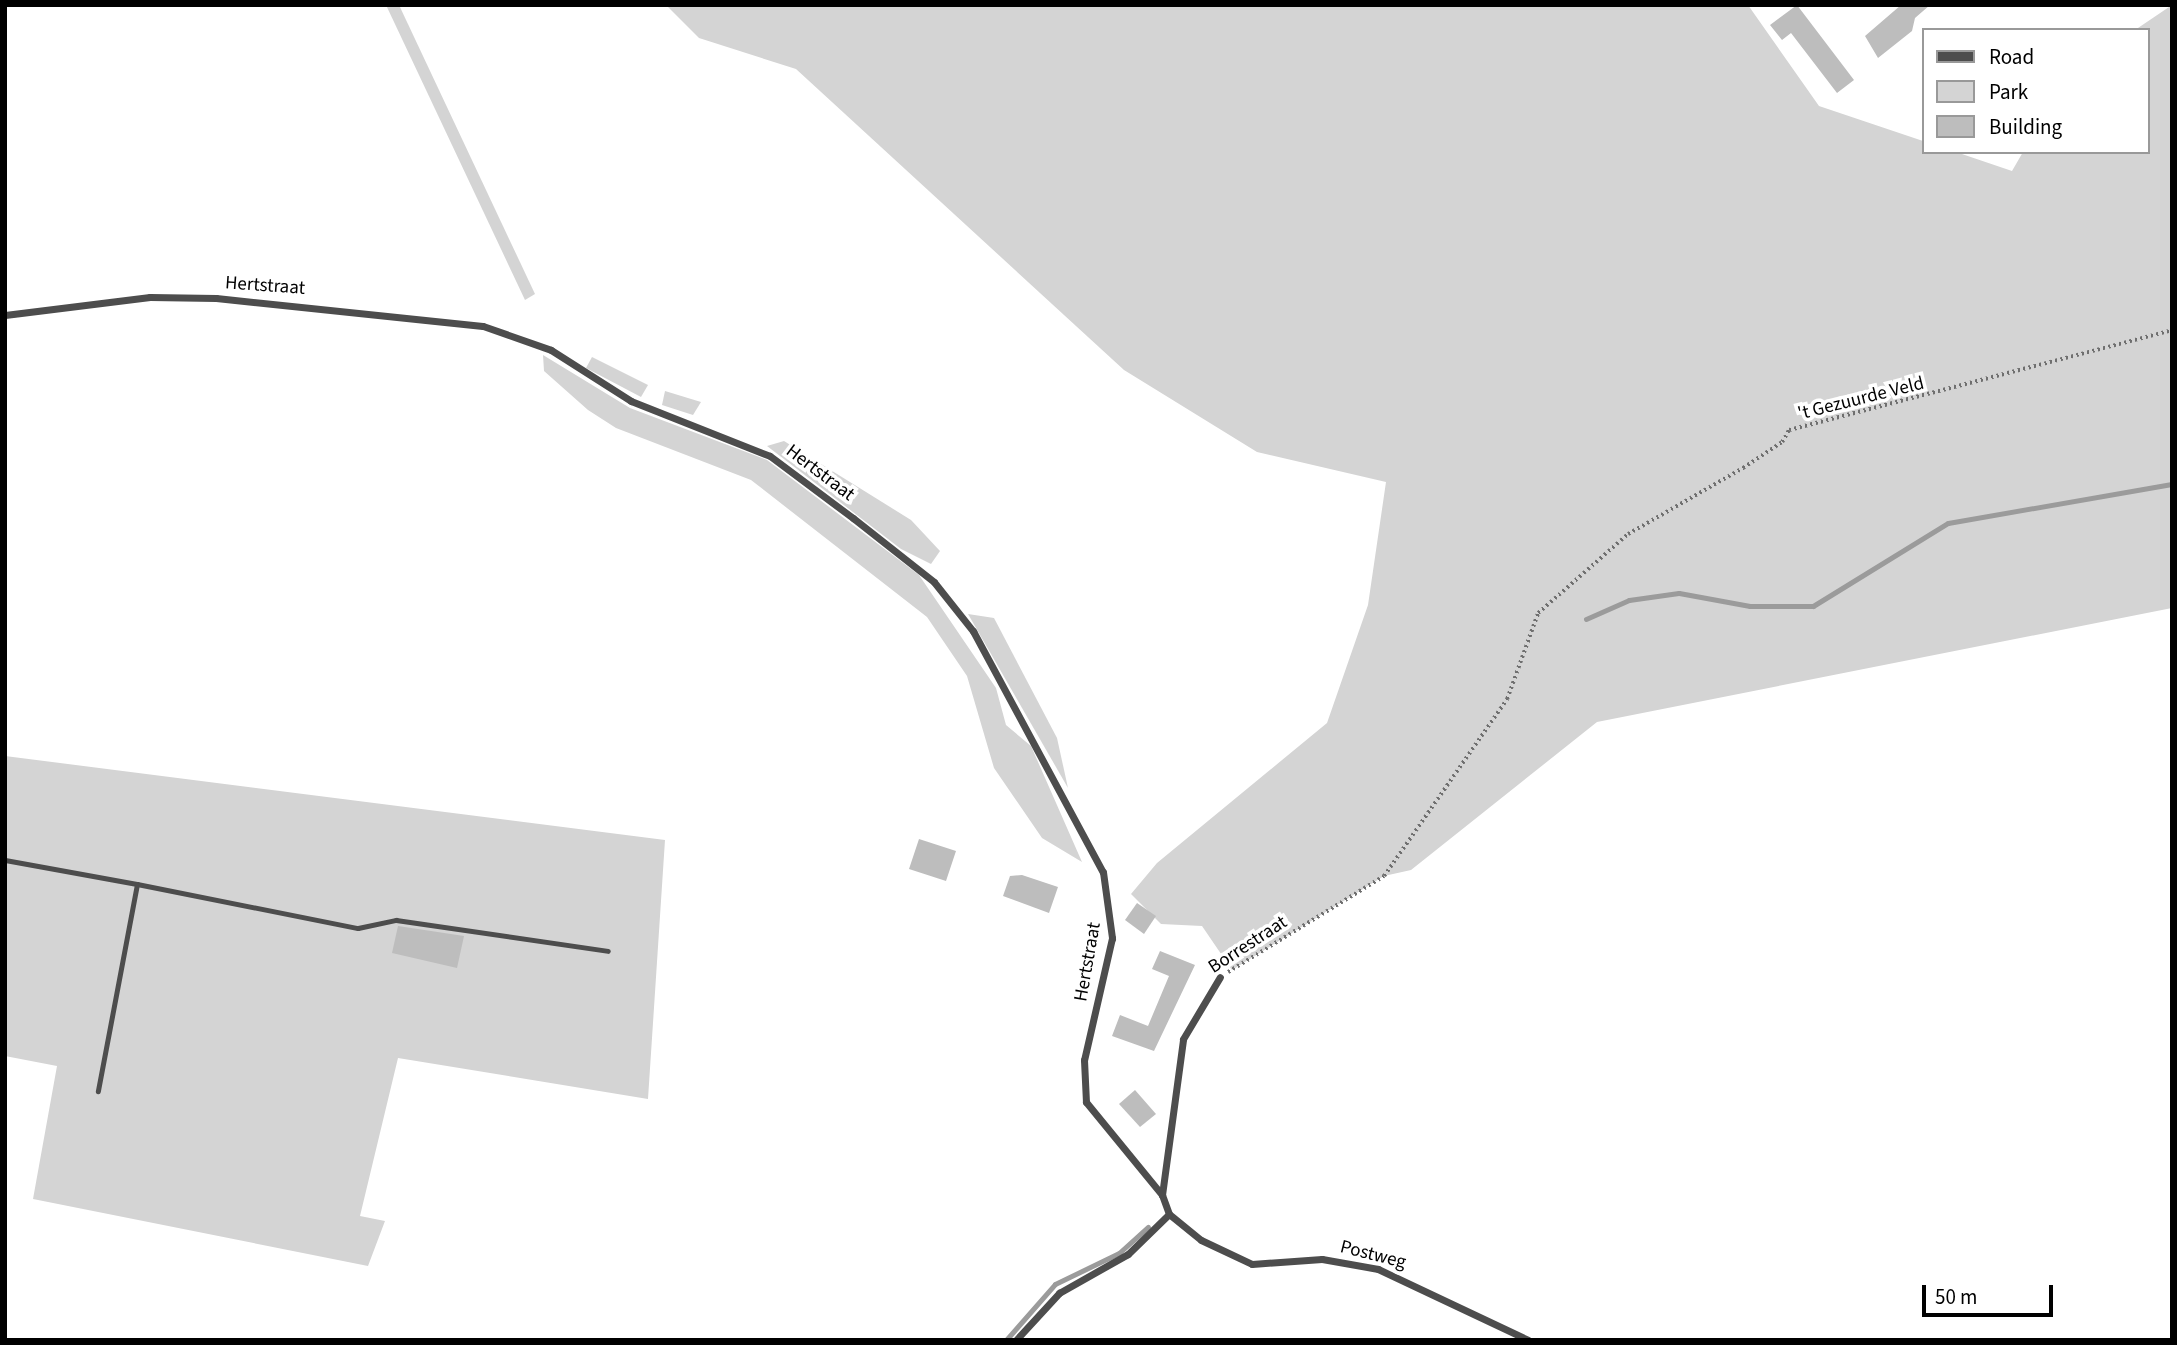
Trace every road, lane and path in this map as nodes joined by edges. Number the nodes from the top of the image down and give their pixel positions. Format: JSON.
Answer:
{"nodes":[{"id":1,"x":5,"y":315,"type":"edge"},
{"id":2,"x":2172,"y":330,"type":"edge"},
{"id":3,"x":1534,"y":621,"type":"joint"},
{"id":4,"x":5,"y":860,"type":"edge"},
{"id":5,"x":136,"y":884,"type":"junction"},
{"id":6,"x":608,"y":951,"type":"dead end"},
{"id":7,"x":1220,"y":977,"type":"joint"},
{"id":8,"x":98,"y":1091,"type":"dead end"},
{"id":9,"x":1162,"y":1195,"type":"junction"},
{"id":10,"x":1169,"y":1214,"type":"junction"},
{"id":11,"x":1016,"y":1340,"type":"edge"},
{"id":12,"x":1528,"y":1340,"type":"edge"}],
"edges":[{"from":1,"to":9,"type":"street","name":"Hertstraat"},
{"from":2,"to":3,"type":"path","name":"'t Gezuurde Veld"},
{"from":3,"to":7,"type":"path","name":"Borrestraat"},
{"from":4,"to":5,"type":"lane"},
{"from":5,"to":6,"type":"lane"},
{"from":5,"to":8,"type":"lane"},
{"from":7,"to":9,"type":"street","name":"Borrestraat"},
{"from":9,"to":10,"type":"street","name":"Borrestraat"},
{"from":10,"to":11,"type":"street"},
{"from":10,"to":12,"type":"street","name":"Postweg"}]}
